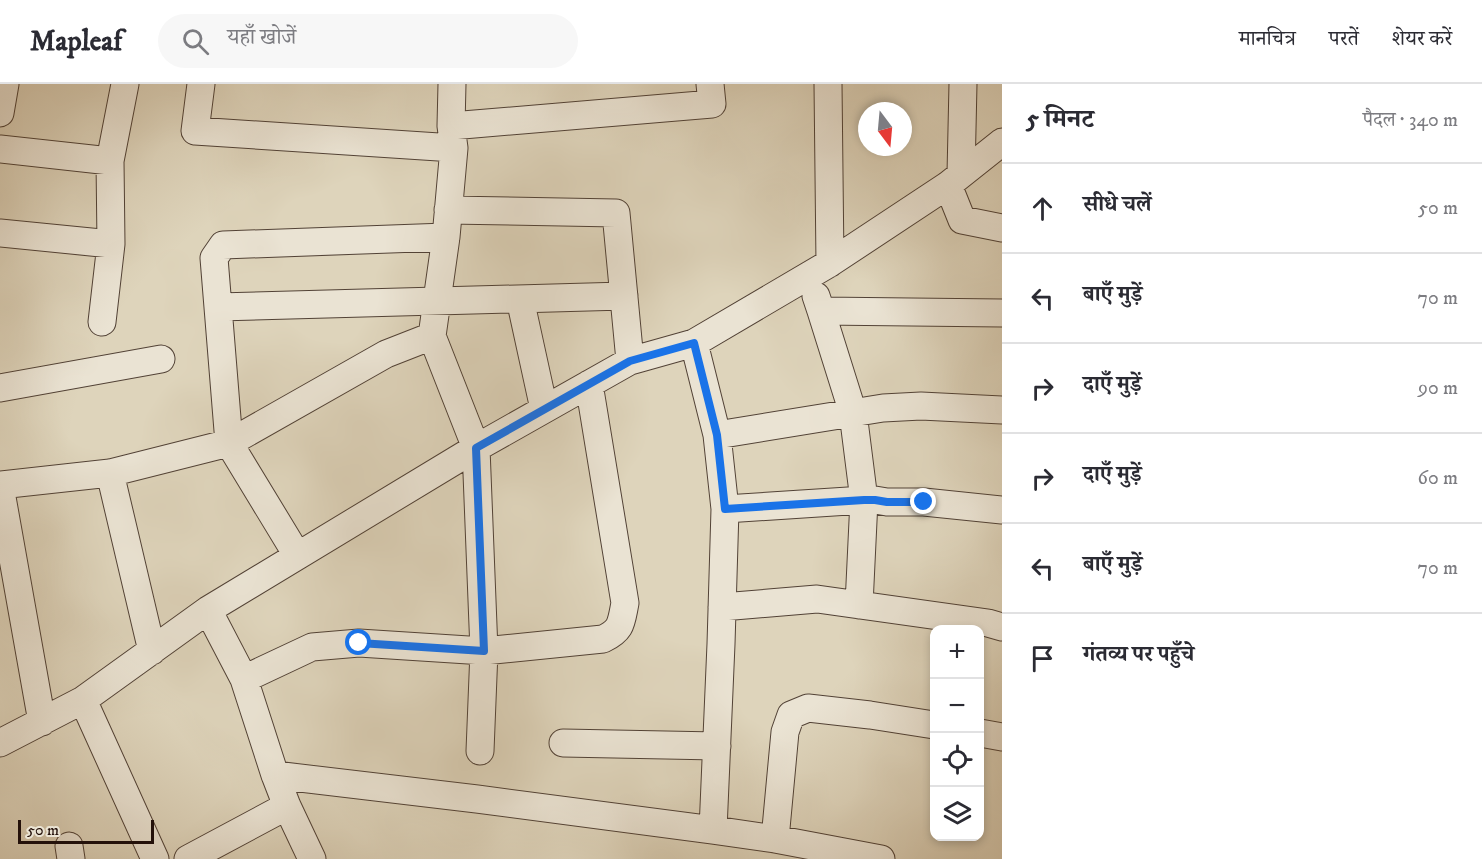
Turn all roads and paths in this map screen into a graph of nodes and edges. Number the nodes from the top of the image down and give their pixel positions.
1 (5, 84) edge
2 (124, 84) edge
3 (201, 84) edge
4 (452, 84) edge
5 (710, 84) edge
6 (828, 84) edge
7 (963, 84) edge
8 (0, 113) edge
9 (452, 137) junction
10 (1002, 142) edge
11 (0, 149) edge
12 (110, 161) junction
13 (954, 179) junction
14 (447, 224) junction
15 (1002, 228) edge
16 (0, 233) edge
17 (111, 244) junction
18 (819, 269) junction
19 (624, 296) junction
20 (520, 298) junction
21 (437, 300) junction
22 (218, 307) junction
23 (821, 311) junction
24 (1002, 313) edge
25 (102, 322) dead end
26 (432, 336) junction
27 (694, 343) junction
28 (162, 359) dead end
29 (630, 361) junction
30 (589, 384) junction
31 (0, 388) edge
32 (544, 408) junction
33 (1002, 410) edge
34 (853, 413) junction
35 (717, 435) junction
36 (229, 443) junction
37 (476, 448) junction
38 (110, 472) junction
39 (0, 485) edge
40 (864, 500) junction
41 (725, 509) junction
42 (1002, 510) edge
43 (297, 555) junction
44 (859, 605) junction
45 (722, 608) junction
46 (208, 610) junction
47 (1002, 627) edge
48 (152, 651) junction
49 (484, 651) junction
50 (244, 679) junction
51 (83, 700) junction
52 (42, 722) junction
53 (930, 724) edge
54 (984, 734) edge
55 (1002, 736) edge
56 (0, 743) edge
57 (563, 743) dead end
58 (717, 746) junction
59 (480, 751) dead end
60 (275, 776) junction
61 (287, 806) junction
62 (713, 830) junction
63 (776, 839) junction
64 (155, 859) edge
65 (188, 859) edge
66 (312, 859) edge
67 (881, 859) edge

1 - 8 street
2 - 12 street
3 - 9 street
4 - 9 street
5 - 9 street
6 - 18 street
7 - 13 street
9 - 14 street
10 - 13 street
11 - 12 street
12 - 17 street
13 - 15 street
13 - 18 street
14 - 19 street
14 - 21 street
14 - 22 street
16 - 17 street
17 - 25 street
18 - 23 street
18 - 27 street
19 - 20 street
19 - 29 street
20 - 21 street
20 - 32 street
21 - 22 street
21 - 26 street
22 - 36 street
23 - 24 street
23 - 34 street
26 - 36 street
26 - 37 street
27 - 29 street
27 - 35 street
28 - 31 street
29 - 30 street
30 - 32 street
30 - 49 street
32 - 37 street
33 - 34 street
34 - 35 street
34 - 40 street
35 - 41 street
36 - 38 street
36 - 43 street
37 - 43 street
37 - 49 street
38 - 39 street
38 - 48 street
39 - 52 street
40 - 41 street
40 - 42 street
40 - 44 street
41 - 45 street
43 - 46 street
44 - 45 street
44 - 47 street
45 - 58 street
46 - 48 street
46 - 50 street
48 - 51 street
49 - 50 street
49 - 59 street
50 - 60 street
51 - 52 street
51 - 64 street
52 - 56 street
53 - 63 street
54 - 55 street
57 - 58 street
58 - 62 street
60 - 61 street
60 - 62 street
61 - 65 street
61 - 66 street
62 - 63 street
63 - 67 street

